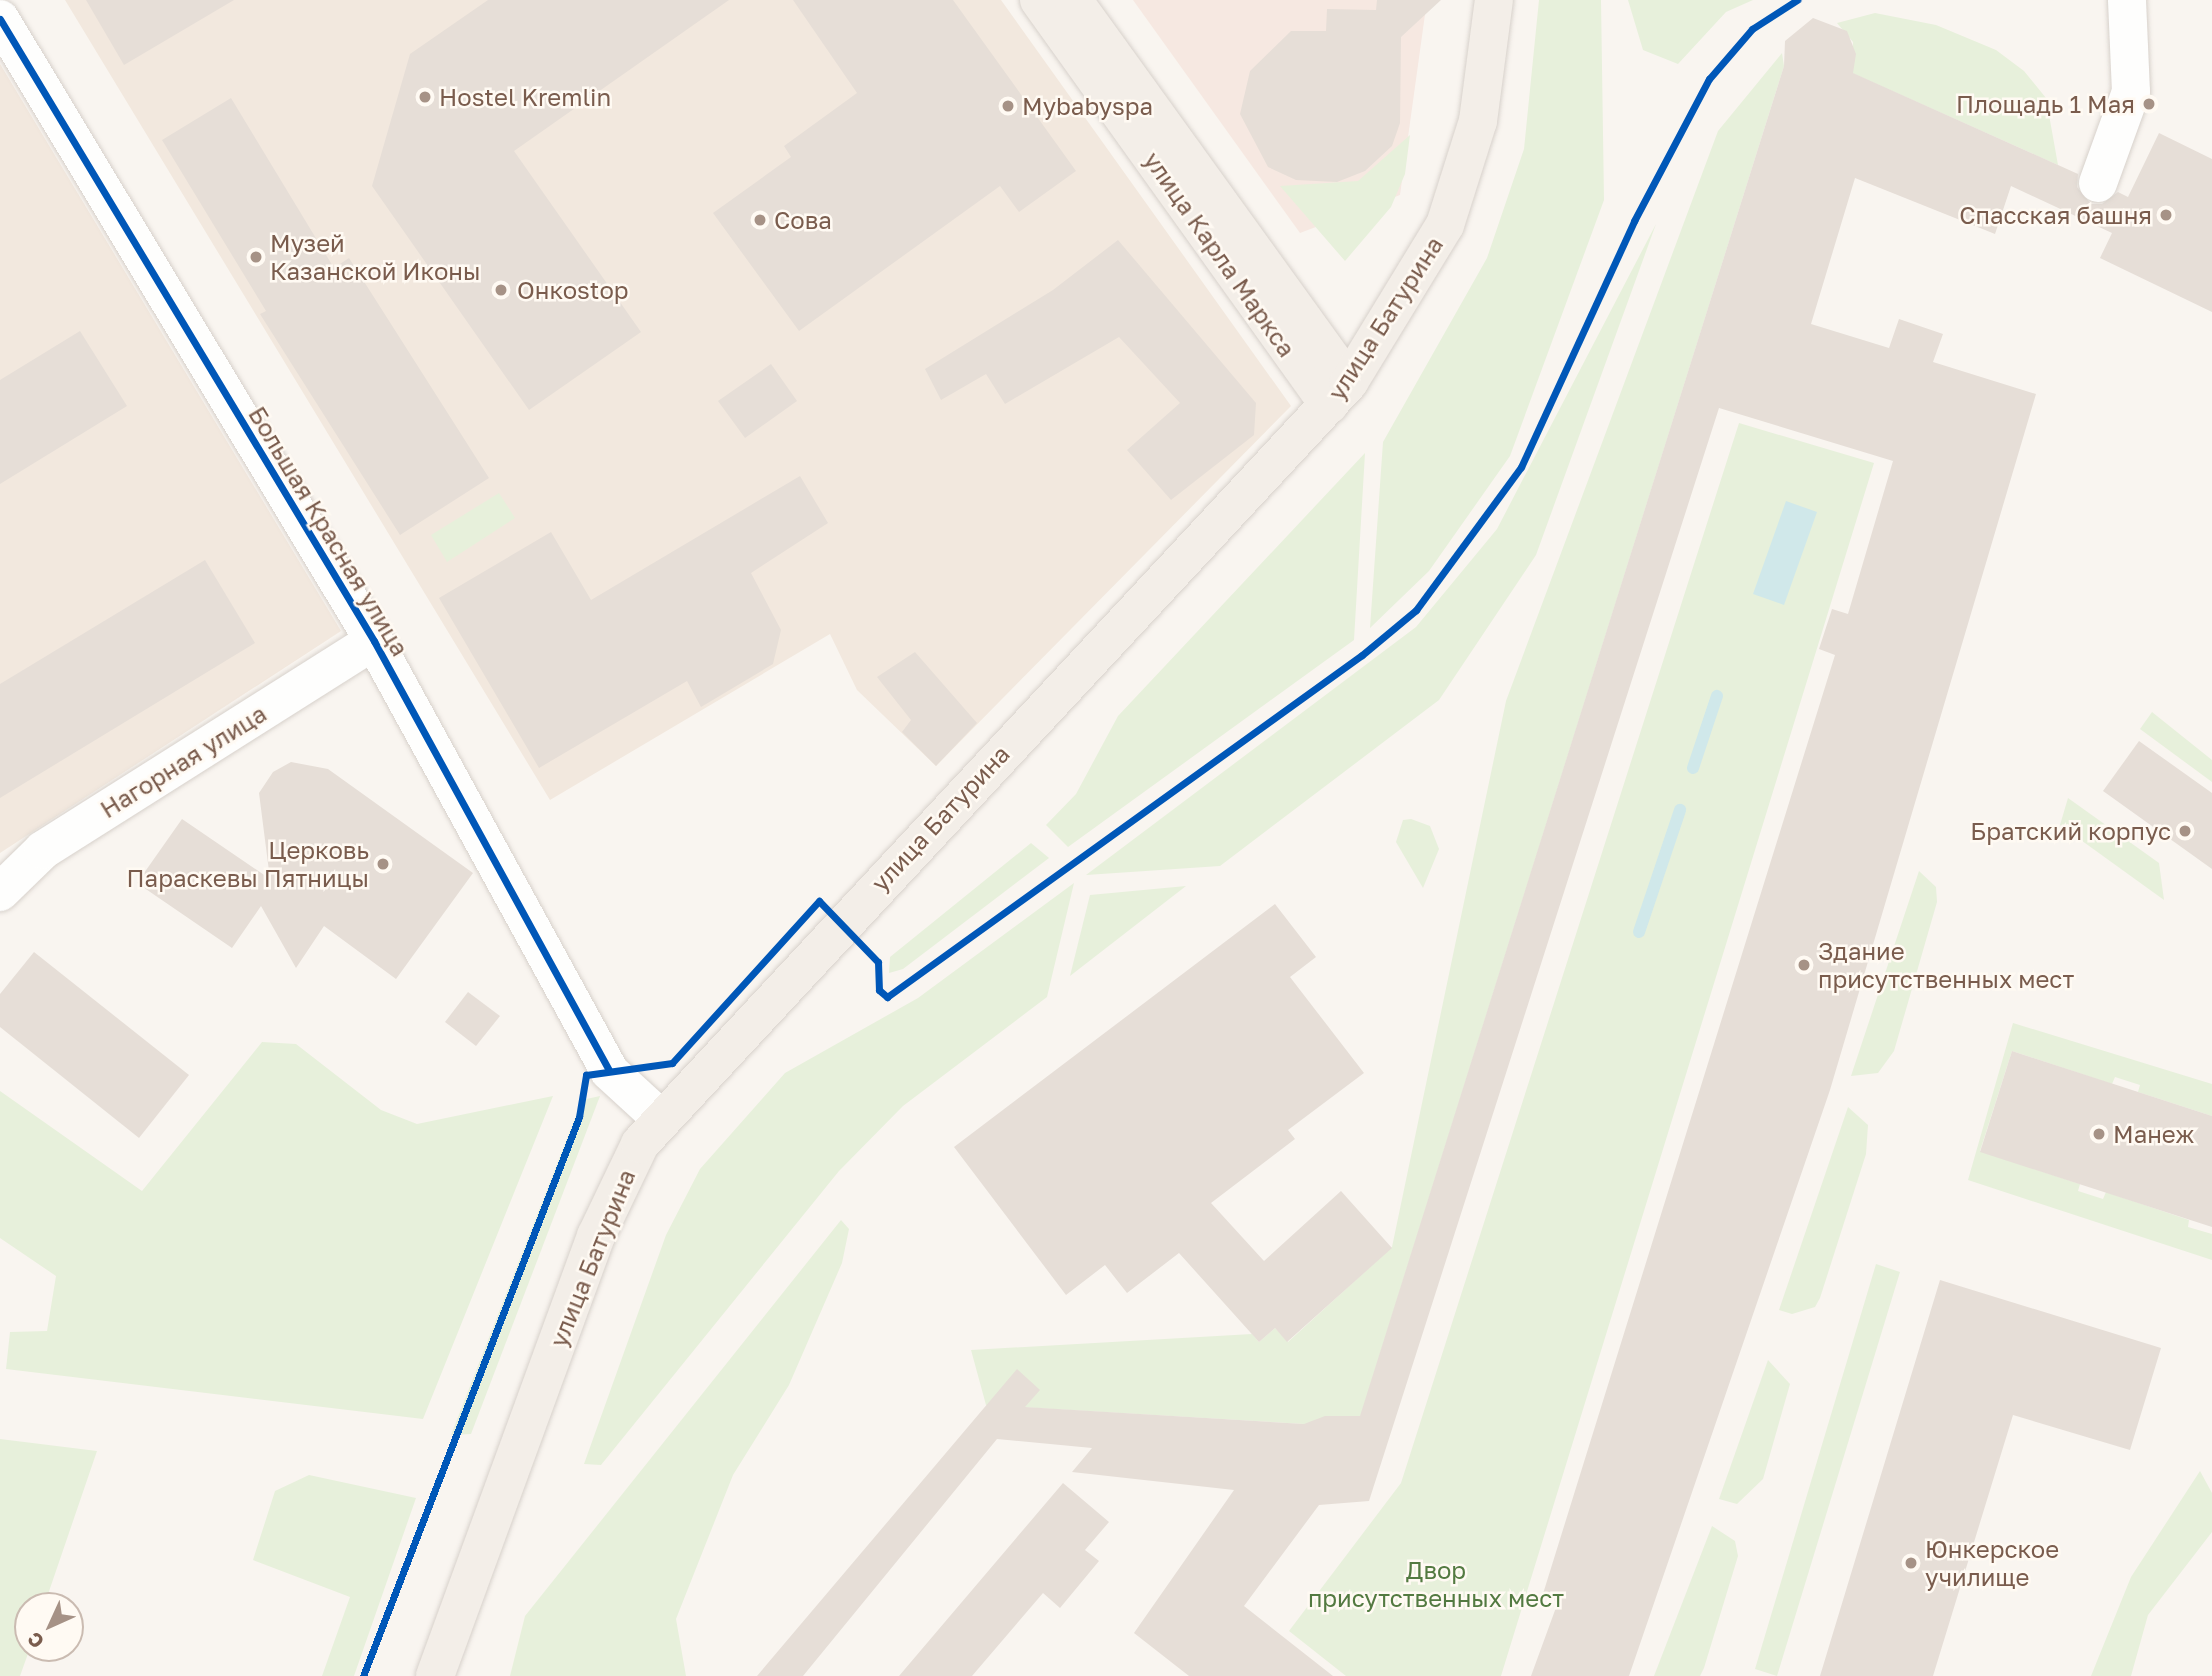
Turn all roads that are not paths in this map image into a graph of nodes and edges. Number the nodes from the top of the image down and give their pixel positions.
1 (1039, 0) edge
2 (1073, 0) edge
3 (1494, 0) edge
4 (2127, 0) edge
5 (0, 19) edge
6 (2098, 183) dead end
7 (1339, 394) junction
8 (374, 641) junction
9 (0, 892) edge
10 (659, 1118) junction
11 (435, 1676) edge

1 - 7 main road, улица Карла Маркса
2 - 7 main road, улица Карла Маркса
3 - 7 main road, улица Батурина
4 - 6 street
5 - 8 street, Большая Красная улица
7 - 10 main road, улица Батурина
8 - 9 street, Нагорная улица
8 - 10 street, Большая Красная улица
10 - 11 main road, улица Батурина

